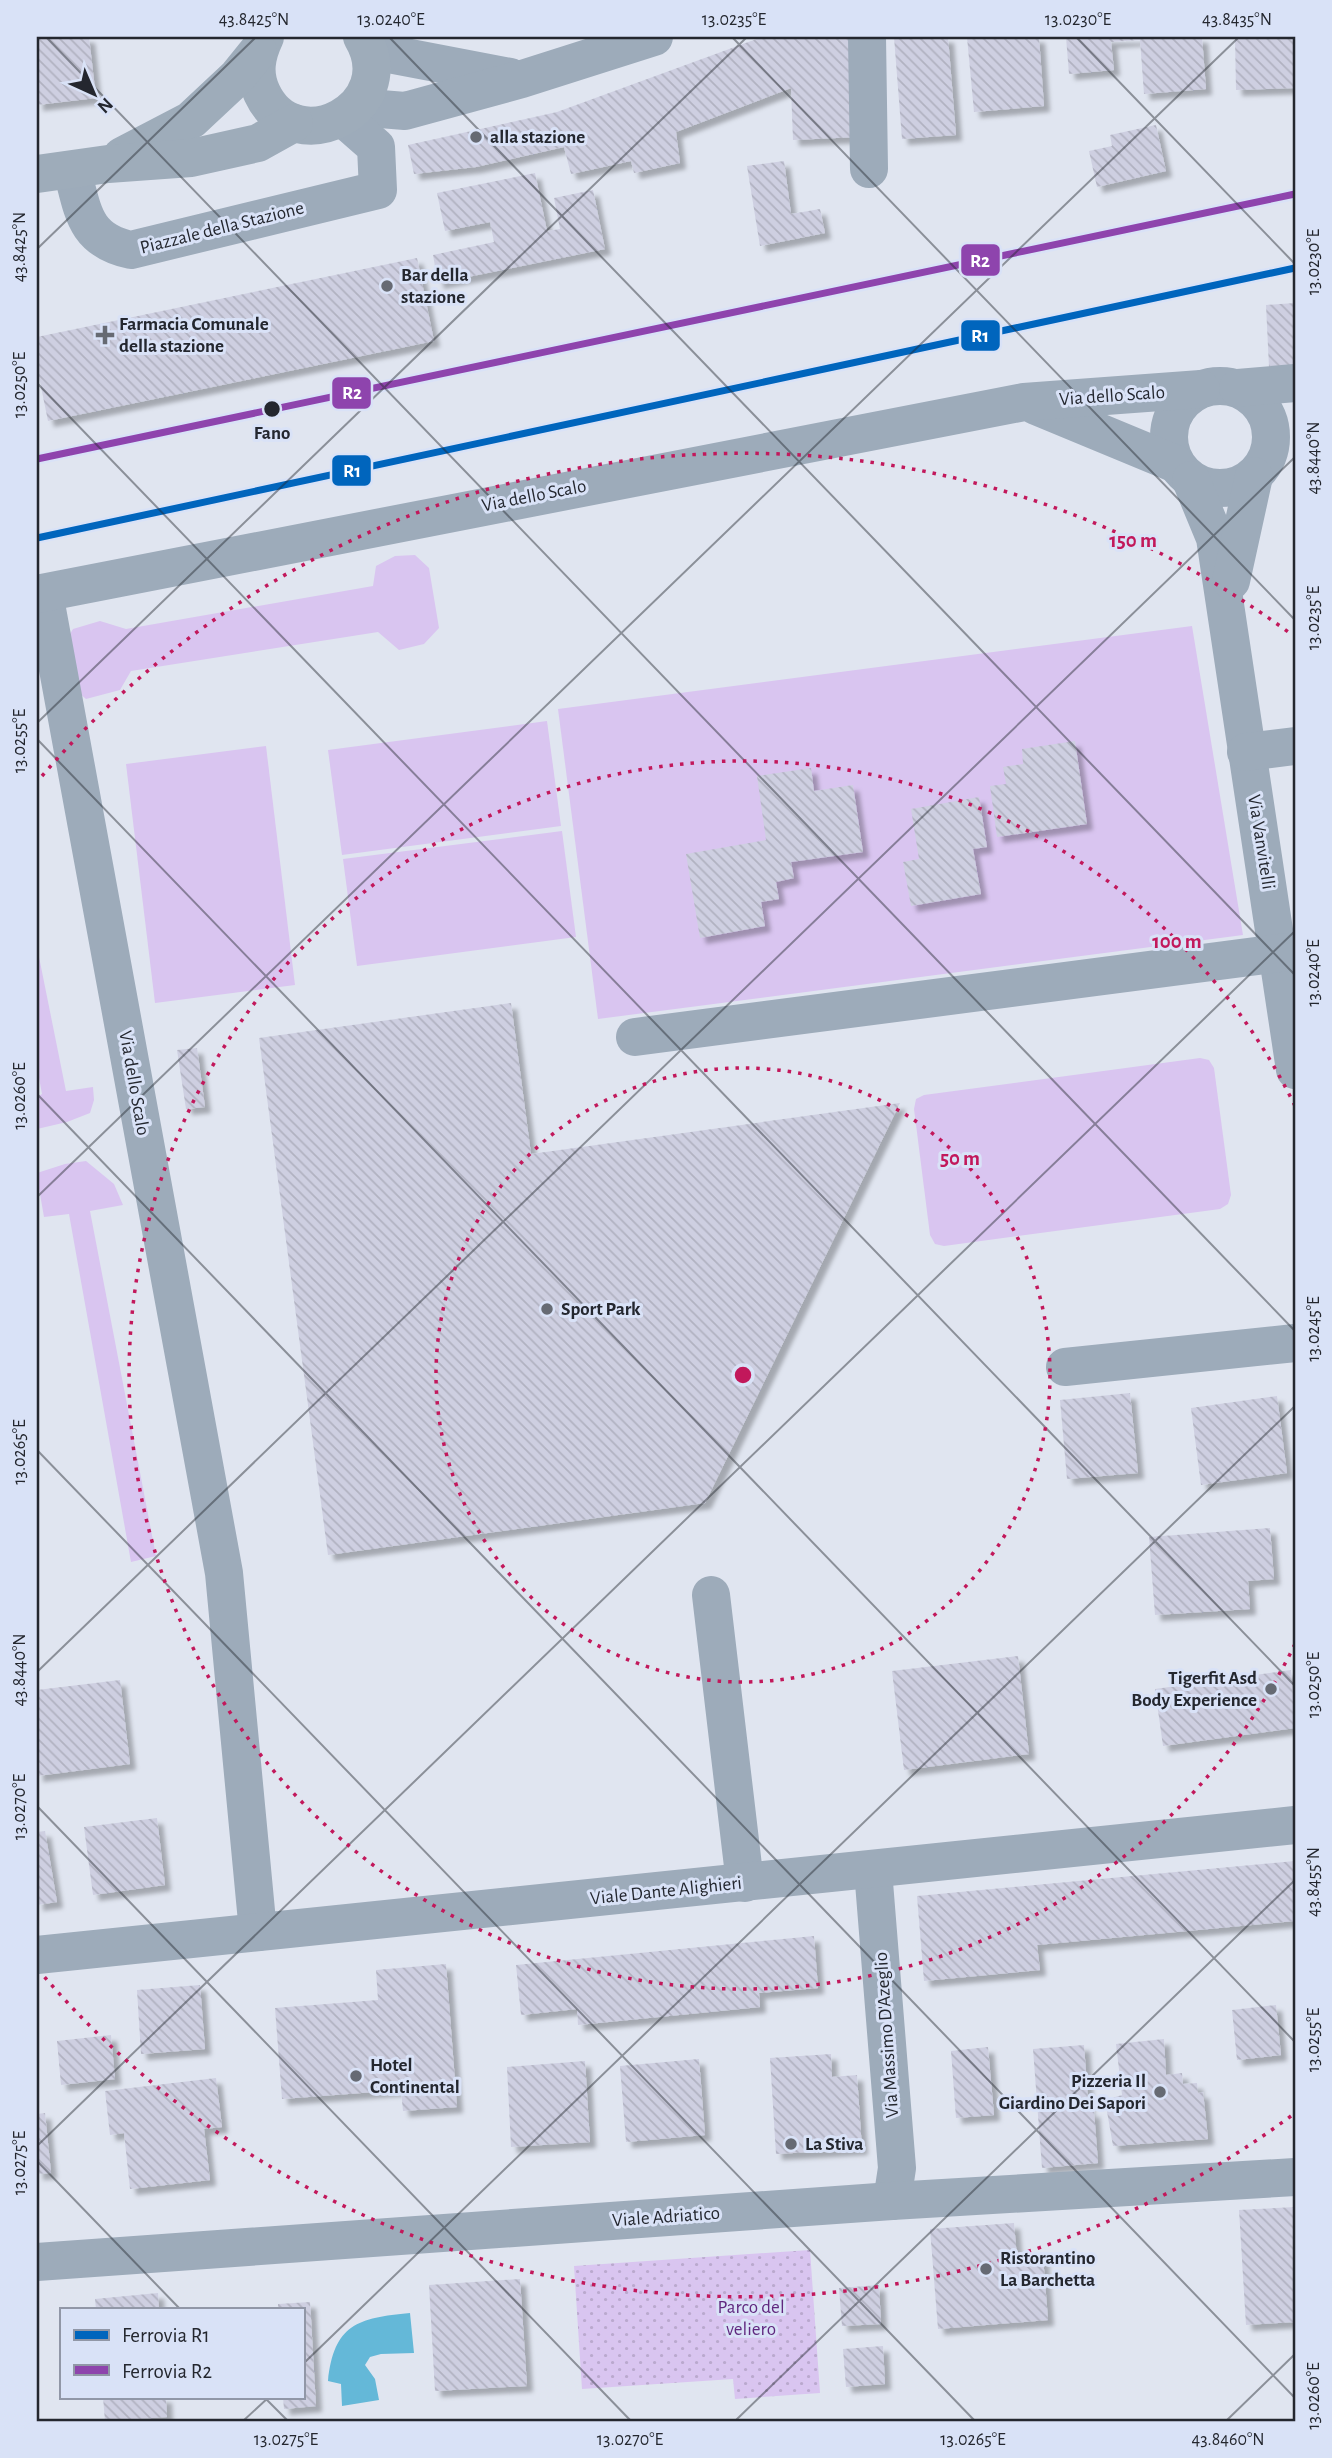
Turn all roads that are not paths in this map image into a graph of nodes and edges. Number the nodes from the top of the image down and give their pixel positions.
1 (654, 37) edge
2 (867, 37) edge
3 (365, 41) edge
4 (262, 44) edge
5 (522, 79) junction
6 (350, 112) junction
7 (294, 123) junction
8 (72, 169) edge
9 (869, 169) dead end
10 (1295, 383) edge
11 (1238, 388) junction
12 (1201, 389) junction
13 (1024, 402) junction
14 (1273, 451) edge
15 (1184, 472) junction
16 (41, 594) edge
17 (1224, 614) junction
18 (44, 651) edge
19 (1295, 746) edge
20 (1246, 752) junction
21 (1280, 854) edge
22 (1287, 952) edge
23 (635, 1037) dead end
24 (1295, 1070) edge
25 (1295, 1343) edge
26 (1065, 1367) dead end
27 (711, 1595) dead end
28 (1295, 1825) edge
29 (873, 1870) junction
30 (745, 1883) junction
31 (258, 1932) junction
32 (37, 1955) edge
33 (1295, 2176) edge
34 (892, 2201) junction
35 (37, 2262) edge

1 - 5 street
2 - 9 street
3 - 5 street
3 - 6 main road
4 - 7 main road
4 - 8 main road
5 - 6 street
6 - 7 main road
6 - 8 street, Piazzale della Stazione
7 - 8 main road
10 - 11 street
11 - 12 street
11 - 14 street
12 - 13 street, Via dello Scalo
12 - 15 street
13 - 15 street, Via dello Scalo
13 - 16 street, Via dello Scalo
14 - 15 street
14 - 17 street, Via Vanvitelli
15 - 17 street, Via Vanvitelli
16 - 18 street, Via dello Scalo
17 - 20 street, Via Vanvitelli
18 - 31 street, Via dello Scalo
19 - 20 street
20 - 21 street, Via Vanvitelli
21 - 22 street, Via Vanvitelli
22 - 23 street
22 - 24 street, Via Vanvitelli
25 - 26 street
27 - 30 street
28 - 29 street, Viale Dante Alighieri
29 - 30 street, Viale Dante Alighieri
29 - 34 street, Via Massimo D'Azeglio
30 - 31 street, Viale Dante Alighieri
31 - 32 street, Viale Dante Alighieri
33 - 34 street, Viale Adriatico
34 - 35 street, Viale Adriatico

